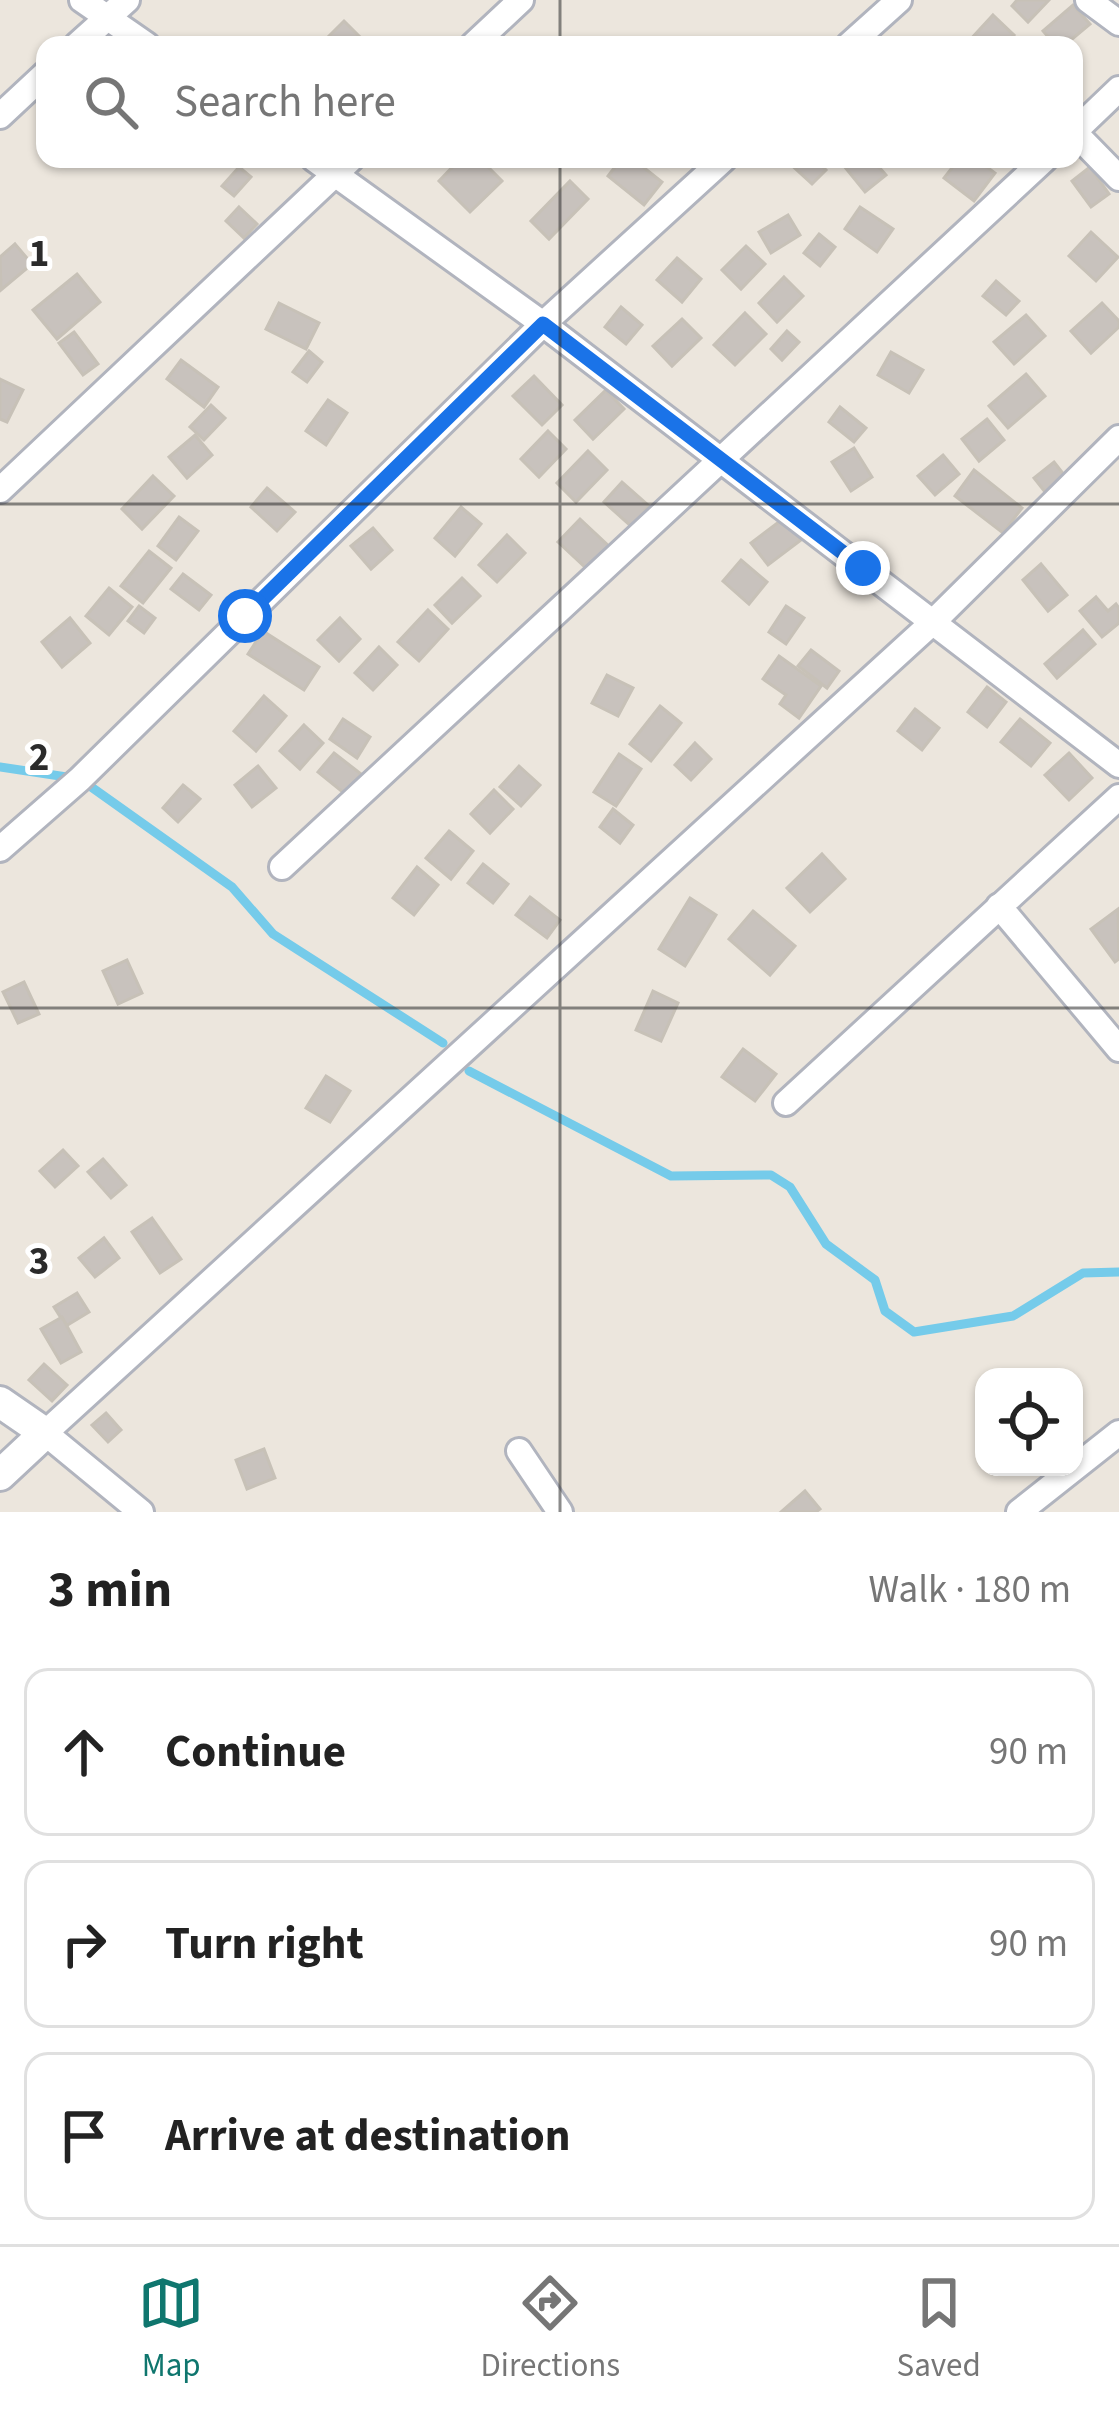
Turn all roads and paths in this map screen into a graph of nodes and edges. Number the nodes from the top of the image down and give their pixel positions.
1 (82, 0) edge
2 (127, 0) edge
3 (520, 0) edge
4 (899, 0) edge
5 (1088, 0) edge
6 (107, 18) junction
7 (1119, 23) edge
8 (87, 36) edge
9 (134, 36) edge
10 (482, 36) edge
11 (859, 36) edge
12 (36, 82) edge
13 (1119, 89) edge
14 (0, 116) edge
15 (1083, 123) edge
16 (1083, 141) edge
17 (342, 168) edge
18 (347, 168) edge
19 (714, 168) edge
20 (1035, 168) edge
21 (1119, 178) edge
22 (543, 324) junction
23 (1119, 438) edge
24 (723, 460) junction
25 (0, 490) edge
26 (933, 622) junction
27 (1119, 766) edge
28 (1119, 797) edge
29 (0, 848) edge
30 (282, 867) dead end
31 (1000, 906) junction
32 (1119, 1049) edge
33 (786, 1103) dead end
34 (0, 1402) edge
35 (1119, 1432) edge
36 (45, 1433) junction
37 (519, 1451) dead end
38 (0, 1474) edge
39 (141, 1512) edge
40 (560, 1512) edge
41 (1019, 1512) edge

1 - 6 street
2 - 6 street
3 - 10 street
4 - 11 street
5 - 7 street
6 - 8 street
6 - 9 street
12 - 14 street
13 - 15 street
16 - 21 street
17 - 25 street
18 - 22 street
19 - 22 street
20 - 24 street
22 - 24 street
22 - 29 street
23 - 26 street
24 - 26 street
24 - 30 street
26 - 27 street
26 - 36 street
28 - 31 street
31 - 32 street
31 - 33 street
34 - 36 street
35 - 41 street
36 - 38 street
36 - 39 street
37 - 40 street

